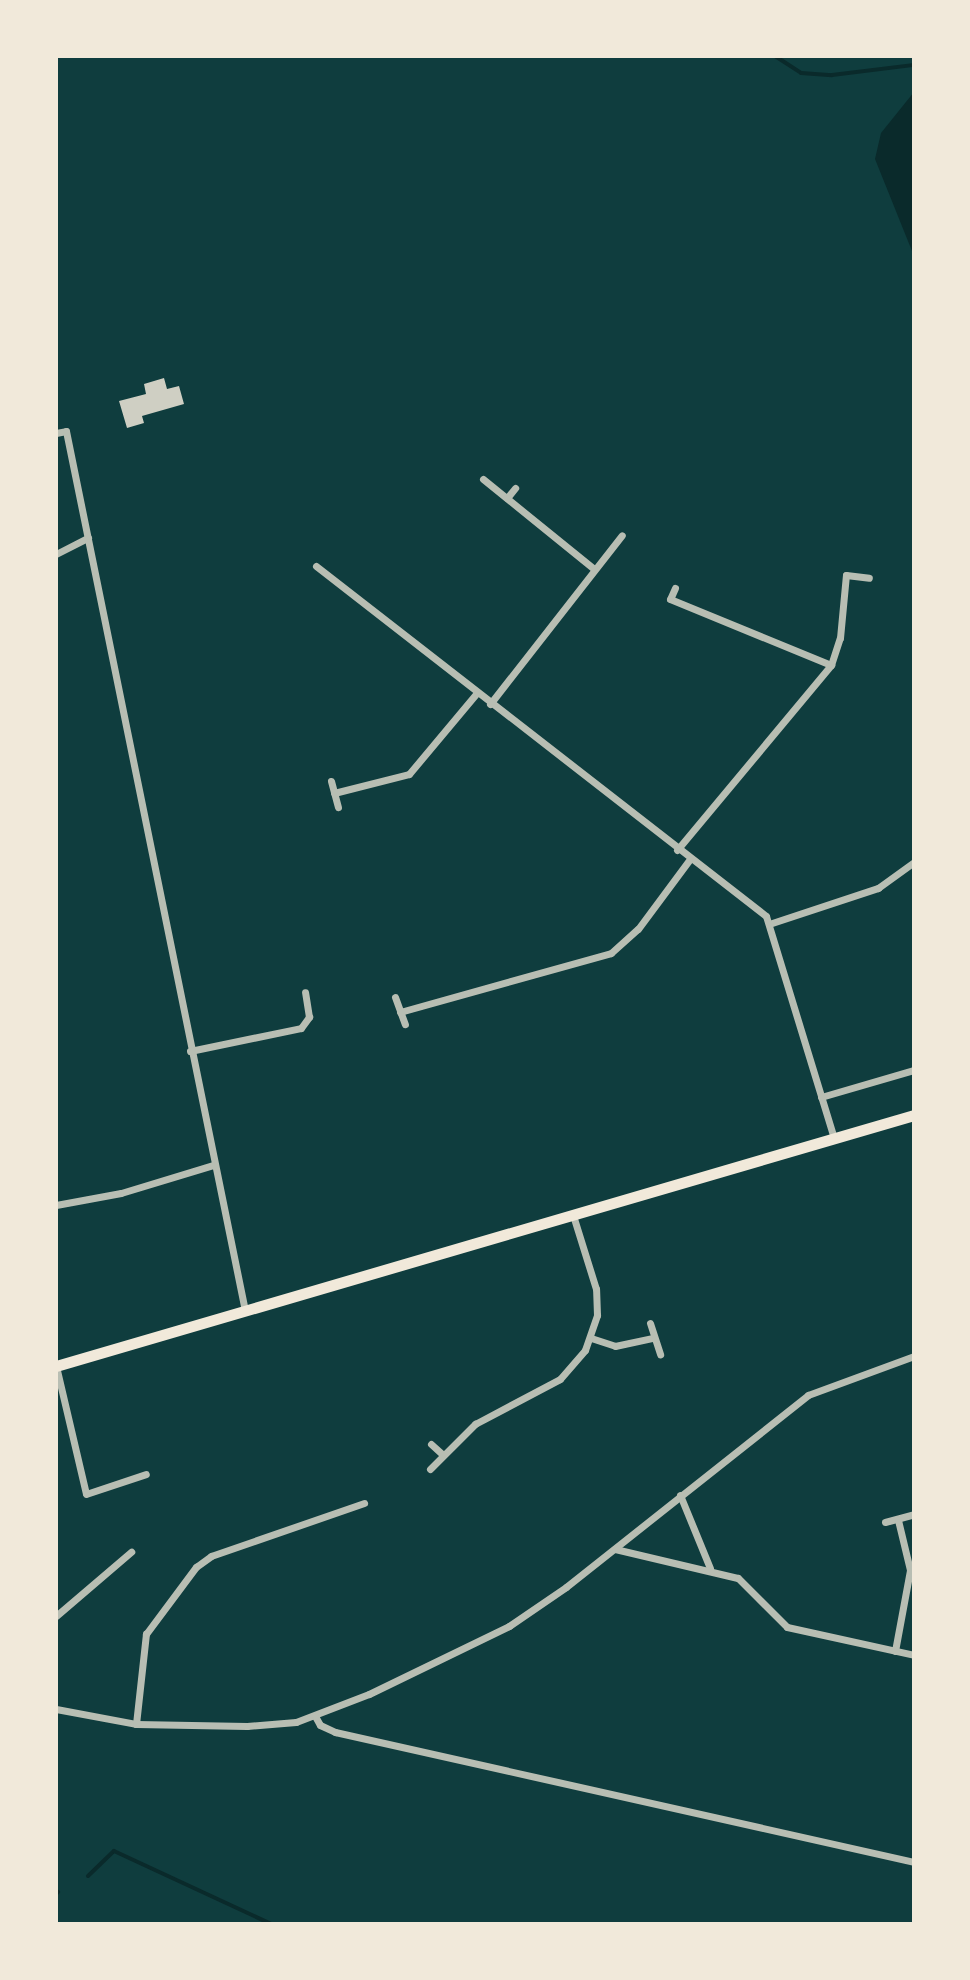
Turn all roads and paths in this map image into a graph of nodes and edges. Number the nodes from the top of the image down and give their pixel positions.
1 (56, 433) edge
2 (483, 479) dead end
3 (515, 488) dead end
4 (507, 498) junction
5 (622, 535) dead end
6 (88, 538) junction
7 (56, 554) edge
8 (316, 566) dead end
9 (593, 568) junction
10 (869, 578) dead end
11 (675, 588) dead end
12 (831, 665) junction
13 (476, 694) junction
14 (490, 704) junction
15 (331, 781) dead end
16 (334, 793) junction
17 (338, 807) dead end
18 (677, 850) junction
19 (690, 859) junction
20 (914, 862) edge
21 (772, 923) junction
22 (303, 995) dead end
23 (395, 997) dead end
24 (400, 1012) junction
25 (405, 1024) dead end
26 (190, 1051) junction
27 (914, 1070) edge
28 (821, 1097) junction
29 (914, 1115) edge
30 (834, 1139) junction
31 (213, 1165) junction
32 (56, 1205) edge
33 (573, 1215) junction
34 (245, 1311) junction
35 (650, 1323) dead end
36 (591, 1338) junction
37 (654, 1338) junction
38 (660, 1354) dead end
39 (914, 1356) edge
40 (56, 1366) edge
41 (431, 1444) dead end
42 (442, 1454) junction
43 (430, 1469) dead end
44 (146, 1474) dead end
45 (351, 1494) dead end
46 (680, 1495) junction
47 (364, 1503) dead end
48 (354, 1506) junction
49 (912, 1515) dead end
50 (898, 1520) junction
51 (885, 1522) dead end
52 (615, 1549) junction
53 (131, 1552) dead end
54 (710, 1568) junction
55 (56, 1616) edge
56 (895, 1651) junction
57 (914, 1655) edge
58 (56, 1709) edge
59 (315, 1716) junction
60 (136, 1724) junction
61 (914, 1862) edge

1 - 6 street
2 - 4 street
3 - 4 street
4 - 9 street
5 - 9 street
6 - 7 street
6 - 26 street
8 - 13 street
9 - 14 street
10 - 12 street
11 - 12 street
12 - 18 street
13 - 14 street
13 - 16 street
14 - 18 street
15 - 16 street
16 - 17 street
18 - 19 street
19 - 21 street
19 - 24 street
20 - 21 street
21 - 28 street
22 - 26 street
23 - 24 street
24 - 25 street
26 - 31 street
27 - 28 street
28 - 30 street
29 - 30 main road
30 - 33 main road
31 - 32 street
31 - 34 street
33 - 34 main road
33 - 36 street
34 - 40 main road
35 - 37 street
36 - 37 street
36 - 42 street
37 - 38 street
39 - 46 street
40 - 44 street
41 - 42 street
42 - 43 street
45 - 48 street
46 - 52 street
46 - 54 street
47 - 48 street
48 - 60 street
49 - 50 street
50 - 51 street
50 - 56 street
52 - 54 street
52 - 59 street
53 - 55 street
54 - 56 street
56 - 57 street
58 - 60 street
59 - 60 street
59 - 61 street

